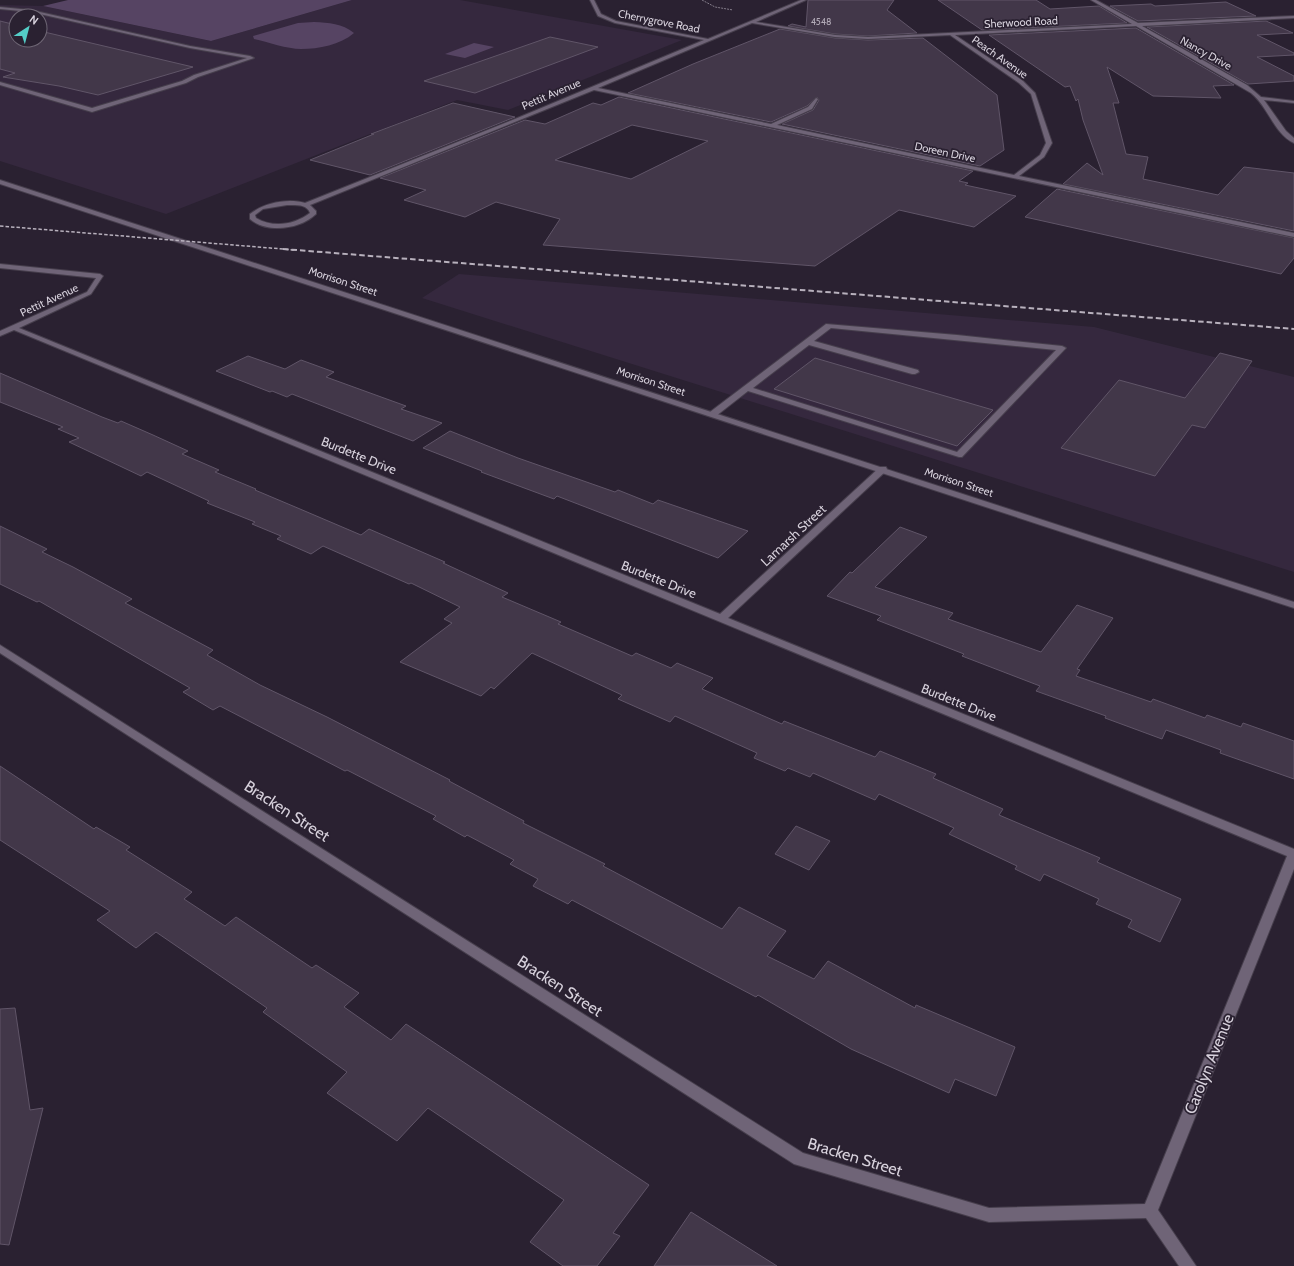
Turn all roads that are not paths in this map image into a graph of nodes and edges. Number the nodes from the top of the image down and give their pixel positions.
1 (592, 0) edge
2 (804, 0) edge
3 (1092, 0) edge
4 (0, 8) edge
5 (1294, 17) edge
6 (750, 22) junction
7 (1136, 25) junction
8 (951, 34) junction
9 (709, 40) junction
10 (0, 83) edge
11 (593, 88) junction
12 (1261, 98) junction
13 (816, 99) dead end
14 (1294, 102) edge
15 (773, 125) junction
16 (1294, 141) edge
17 (1014, 177) junction
18 (0, 182) edge
19 (304, 205) junction
20 (1294, 235) edge
21 (0, 266) edge
22 (14, 328) junction
23 (0, 334) edge
24 (808, 342) junction
25 (915, 372) dead end
26 (746, 388) junction
27 (713, 414) junction
28 (883, 469) junction
29 (1294, 605) edge
30 (721, 619) junction
31 (0, 648) edge
32 (1294, 854) edge
33 (1150, 1212) junction
34 (1188, 1266) edge

1 - 9 street, Cherrygrove Road
2 - 6 street, Pettit Avenue
3 - 7 street, Nancy Drive
4 - 10 street
5 - 7 street, Sherwood Road
6 - 8 street, Sherwood Road
6 - 9 street, Pettit Avenue
7 - 8 street, Sherwood Road
7 - 12 street, Nancy Drive
8 - 17 street, Peach Avenue
9 - 11 street, Pettit Avenue
11 - 15 street, Doreen Drive
11 - 19 street, Pettit Avenue
12 - 14 street
12 - 16 street, Nancy Drive
13 - 15 street
15 - 17 street, Doreen Drive
17 - 20 street, Doreen Drive
18 - 27 street, Morrison Street
19 - 19 street, Pettit Avenue
21 - 22 street, Pettit Avenue
22 - 23 street, Pettit Avenue
22 - 30 street, Burdette Drive
24 - 25 street
24 - 26 street
24 - 26 street
26 - 27 street
27 - 28 street, Morrison Street
28 - 29 street, Morrison Street
28 - 30 street, Lamarsh Street
30 - 32 street, Burdette Drive
31 - 33 street, Bracken Street
32 - 33 street, Carolyn Avenue
33 - 34 street

